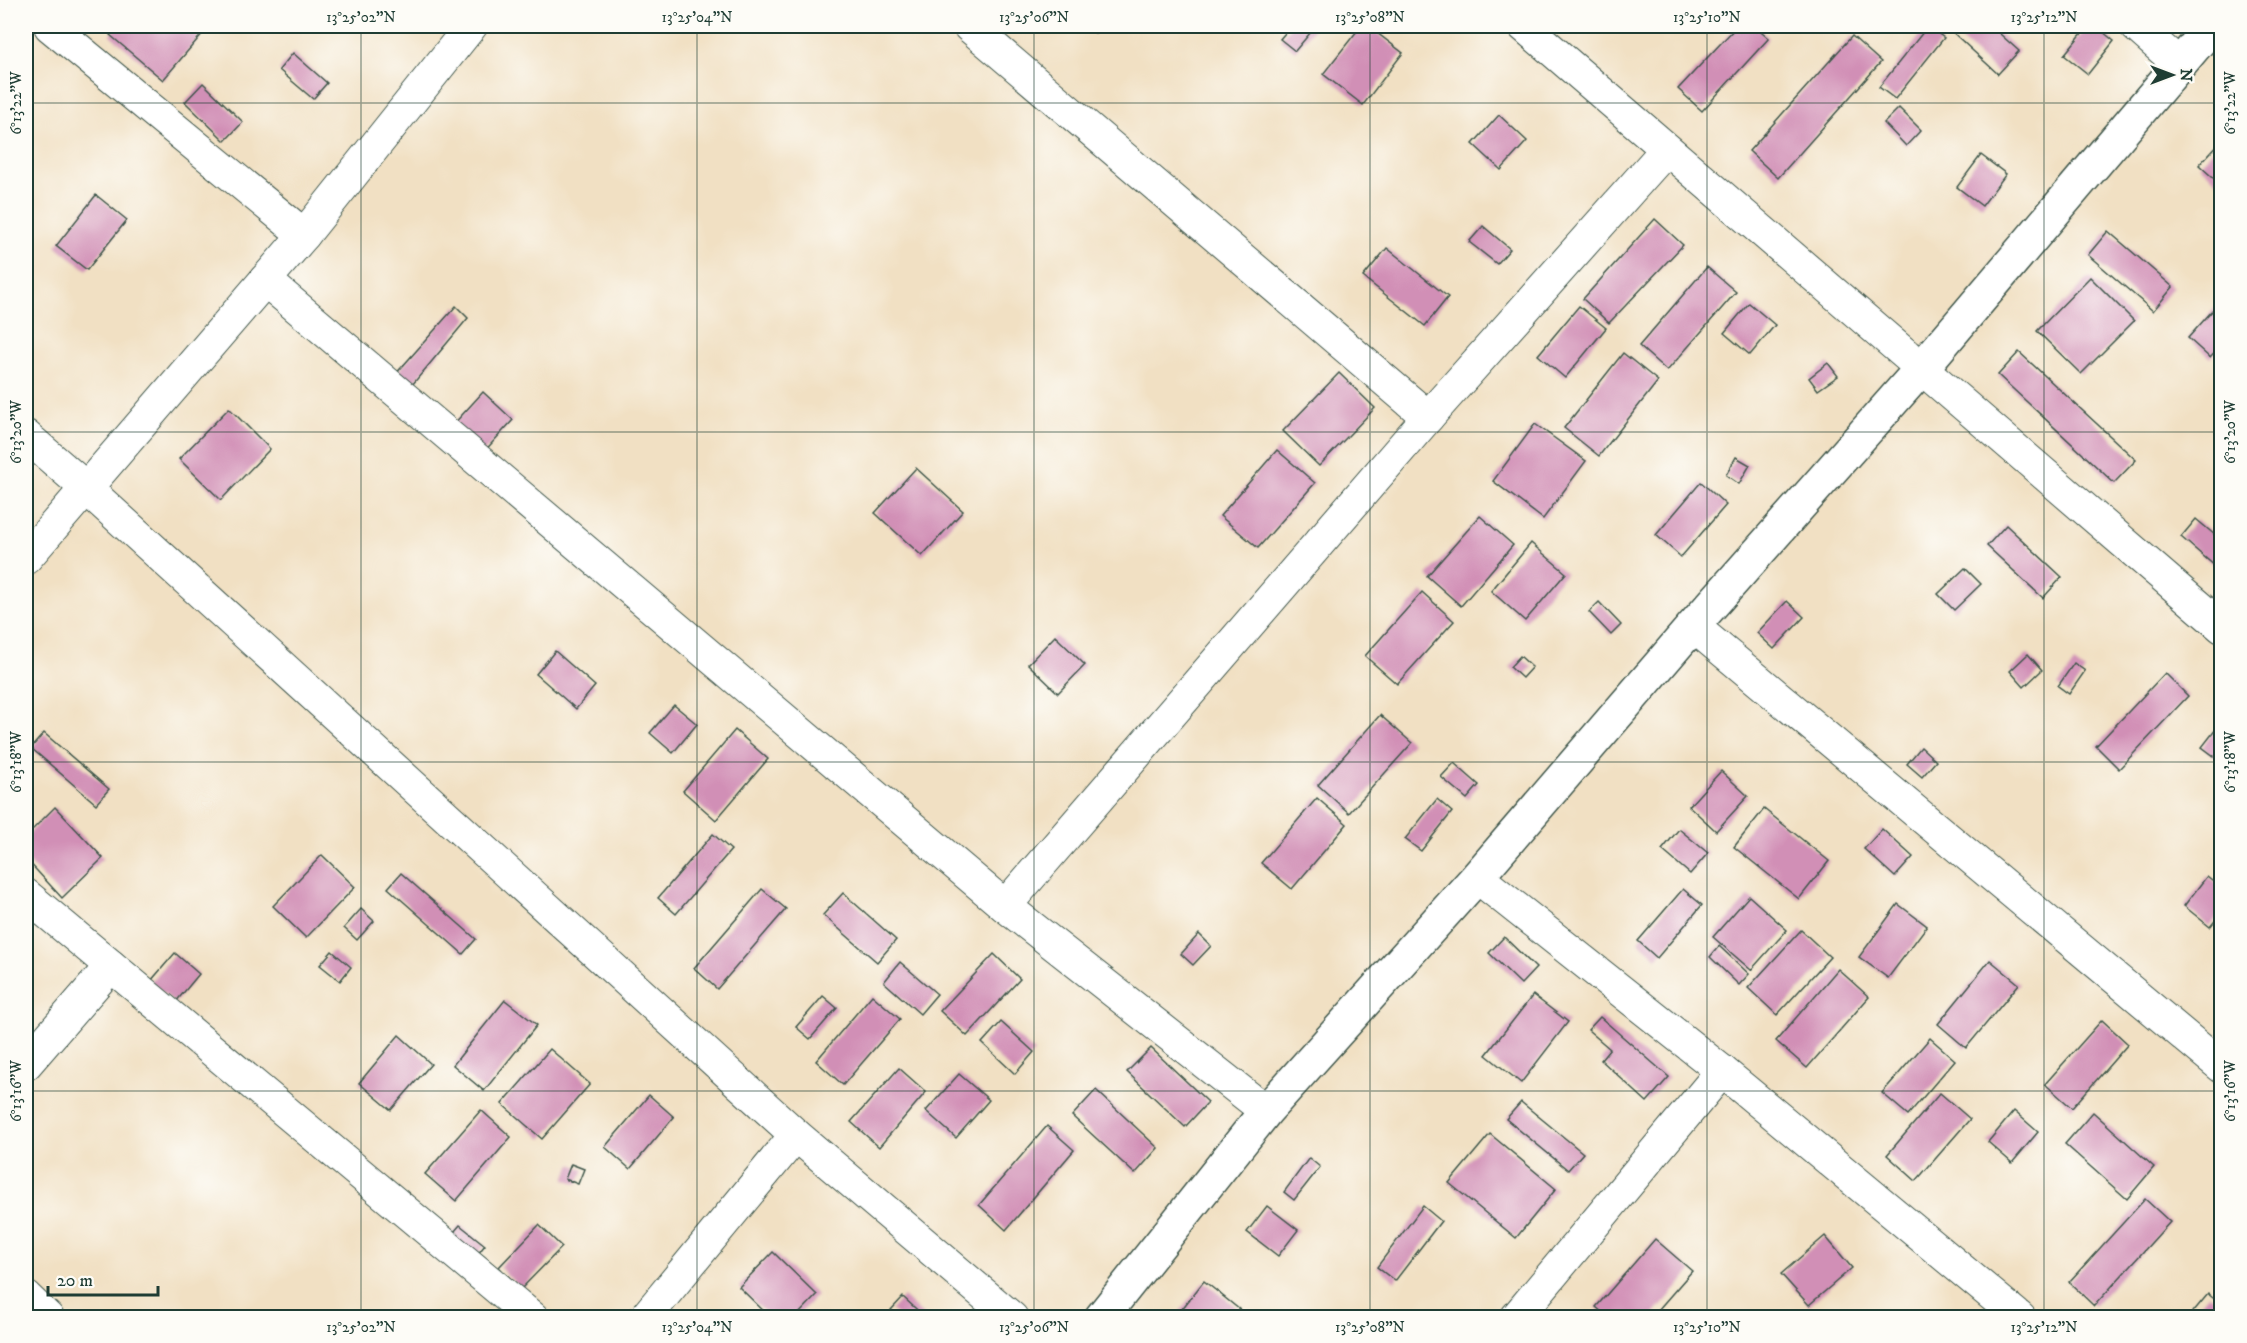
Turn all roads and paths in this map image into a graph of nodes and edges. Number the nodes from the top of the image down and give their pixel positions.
1 (52, 26) edge
2 (471, 26) edge
3 (969, 26) edge
4 (1524, 26) edge
5 (2136, 26) edge
6 (2212, 26) edge
7 (2179, 64) junction
8 (1666, 150) junction
9 (304, 235) junction
10 (265, 280) junction
11 (1921, 369) junction
12 (1428, 417) junction
13 (26, 436) edge
14 (86, 488) junction
15 (26, 558) edge
16 (1693, 627) junction
17 (2222, 627) edge
18 (1477, 877) junction
19 (26, 895) edge
20 (1005, 906) junction
21 (111, 966) junction
22 (26, 1064) edge
23 (2222, 1067) edge
24 (1722, 1071) junction
25 (1266, 1111) junction
26 (796, 1135) junction
27 (26, 1297) edge
28 (48, 1317) edge
29 (532, 1317) edge
30 (645, 1317) edge
31 (1012, 1317) edge
32 (1101, 1317) edge
33 (1516, 1317) edge
34 (2020, 1317) edge

1 - 9 street
2 - 9 street
3 - 12 street
4 - 8 street
5 - 7 street
6 - 7 street
7 - 11 street
8 - 11 street
8 - 12 street
9 - 10 street
10 - 14 street
10 - 20 street
11 - 16 street
11 - 17 street
12 - 20 street
13 - 14 street
14 - 15 street
14 - 26 street
16 - 18 street
16 - 23 street
18 - 24 street
18 - 25 street
19 - 21 street
20 - 25 street
21 - 22 street
21 - 29 street
24 - 33 street
24 - 34 street
25 - 32 street
26 - 30 street
26 - 31 street
27 - 28 street

